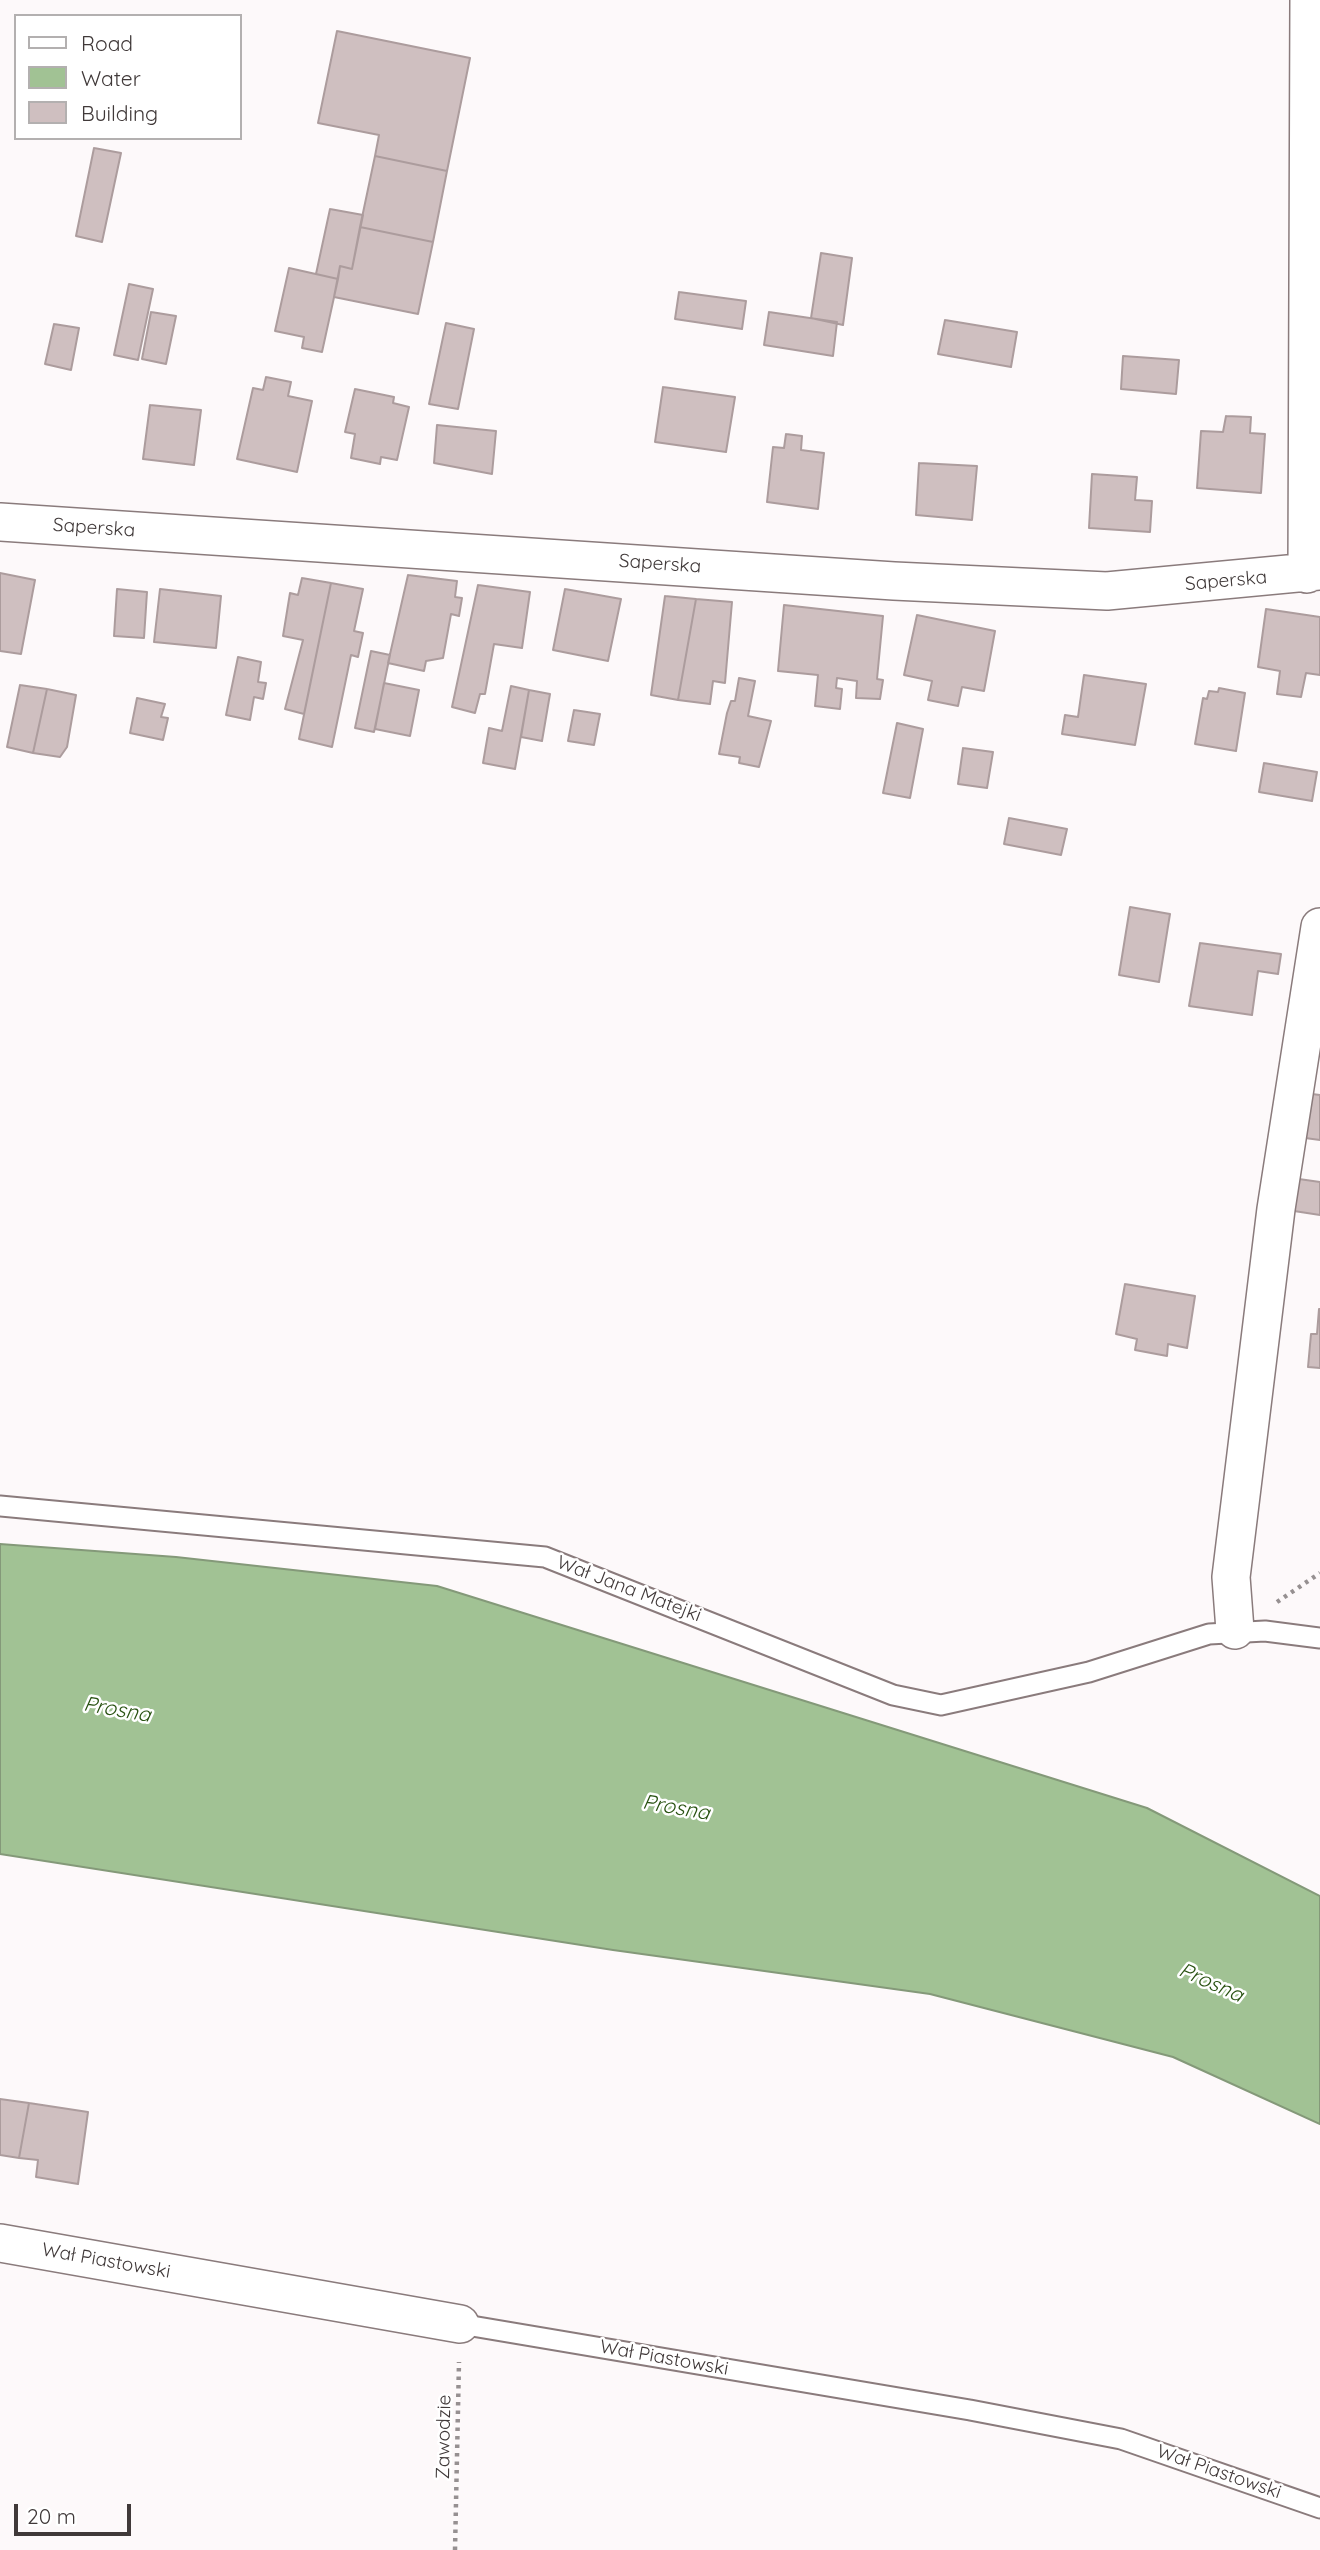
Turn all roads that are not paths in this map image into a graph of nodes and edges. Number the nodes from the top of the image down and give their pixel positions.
1 (1309, 0) edge
2 (0, 522) edge
3 (1313, 572) edge
4 (1320, 927) edge
5 (0, 1506) edge
6 (1235, 1630) junction
7 (1320, 1638) edge
8 (0, 2243) edge
9 (460, 2324) joint
10 (1320, 2508) edge

1 - 3 street
2 - 3 street, Saperska
4 - 6 street
5 - 6 lane, Wał Jana Matejki
6 - 7 lane, Wał Jana Matejki
8 - 9 street, Wał Piastowski
9 - 10 lane, Wał Piastowski

